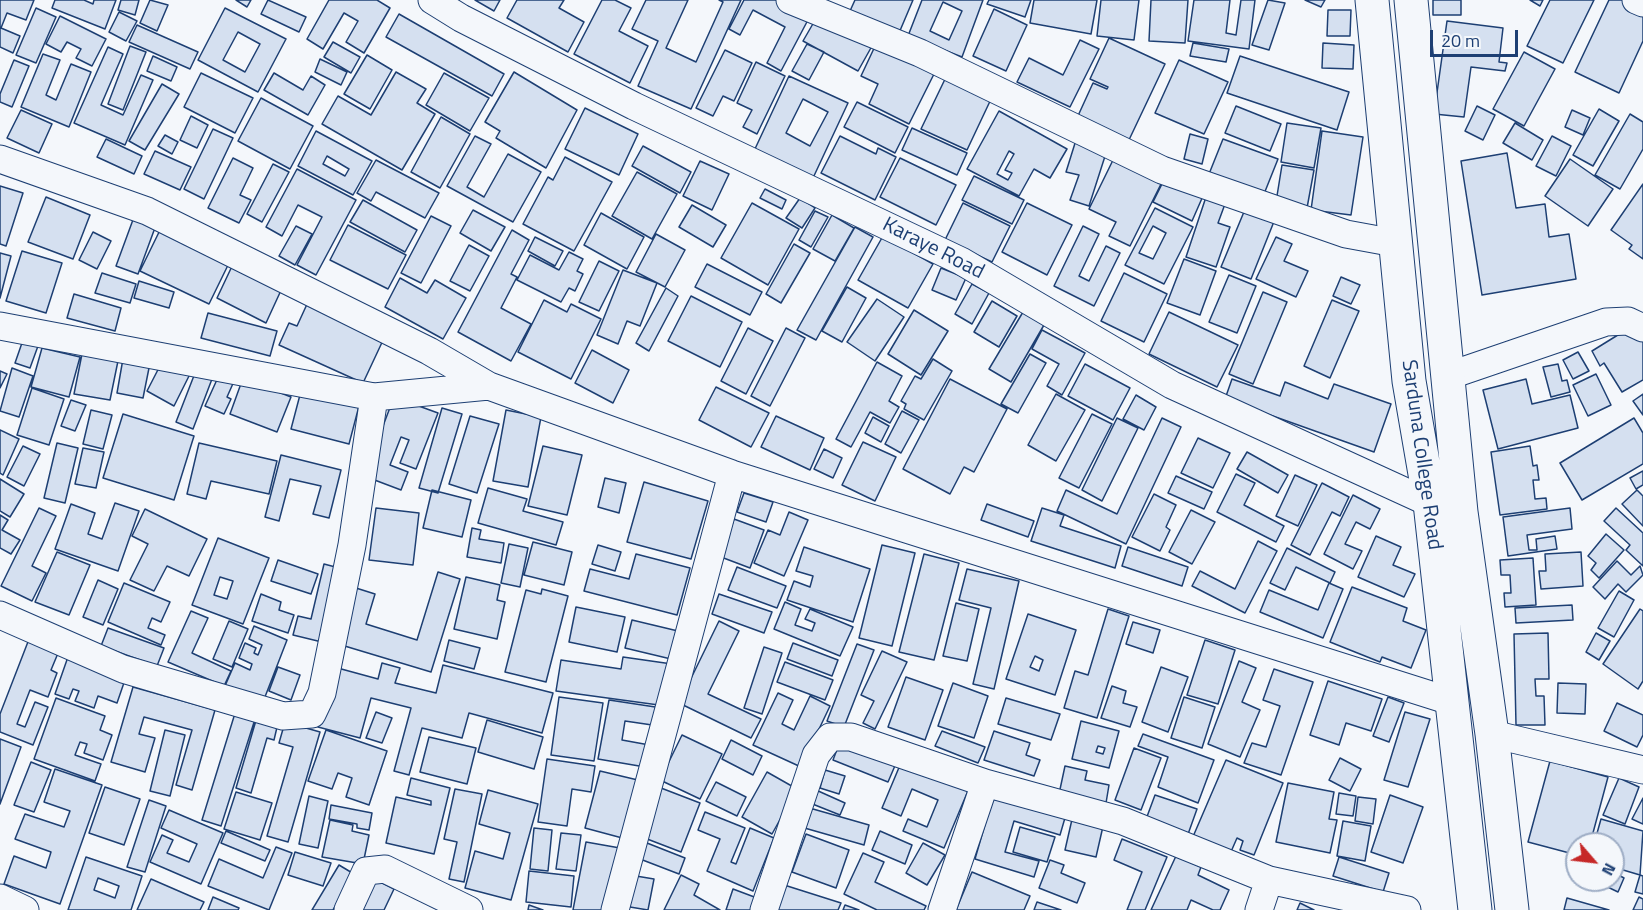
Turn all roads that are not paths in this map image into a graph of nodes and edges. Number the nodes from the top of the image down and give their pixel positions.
1 (432, 0) edge
2 (790, 0) edge
3 (1372, 0) edge
4 (1412, 0) edge
5 (1636, 0) edge
6 (1643, 3) edge
7 (1384, 124) junction
8 (1423, 125) junction
9 (0, 159) edge
10 (1395, 243) junction
11 (0, 326) edge
12 (1643, 328) edge
13 (1448, 376) junction
14 (489, 386) junction
15 (374, 397) junction
16 (732, 474) junction
17 (1430, 503) junction
18 (1461, 512) junction
19 (0, 615) edge
20 (1450, 701) junction
21 (1492, 734) junction
22 (1643, 770) edge
23 (985, 783) junction
24 (1269, 880) junction
25 (0, 898) edge
26 (25, 910) edge
27 (348, 910) edge
28 (469, 910) edge
29 (615, 910) edge
30 (764, 910) edge
31 (942, 910) edge
32 (1259, 910) edge
33 (1407, 910) edge
34 (1475, 910) edge
35 (1512, 910) edge

1 - 17 street, Karaye Road
2 - 10 street
3 - 7 street, Sarduna College Road
4 - 8 street, Sarduna College Road
5 - 6 street
7 - 8 street
7 - 10 street, Sarduna College Road
8 - 13 street, Sarduna College Road
9 - 14 street
10 - 17 street, Sarduna College Road
11 - 15 street
12 - 13 street
13 - 18 street, Sarduna College Road
14 - 15 street
14 - 16 street
15 - 19 street
16 - 20 street
16 - 29 street
17 - 18 street, Karaye Road
17 - 20 street, Sarduna College Road
18 - 21 street, Sarduna College Road
20 - 34 street, Sarduna College Road
21 - 22 street
21 - 35 street, Sarduna College Road
23 - 24 street
23 - 30 street
23 - 31 street
24 - 32 street
24 - 33 street
25 - 26 street
27 - 28 street

